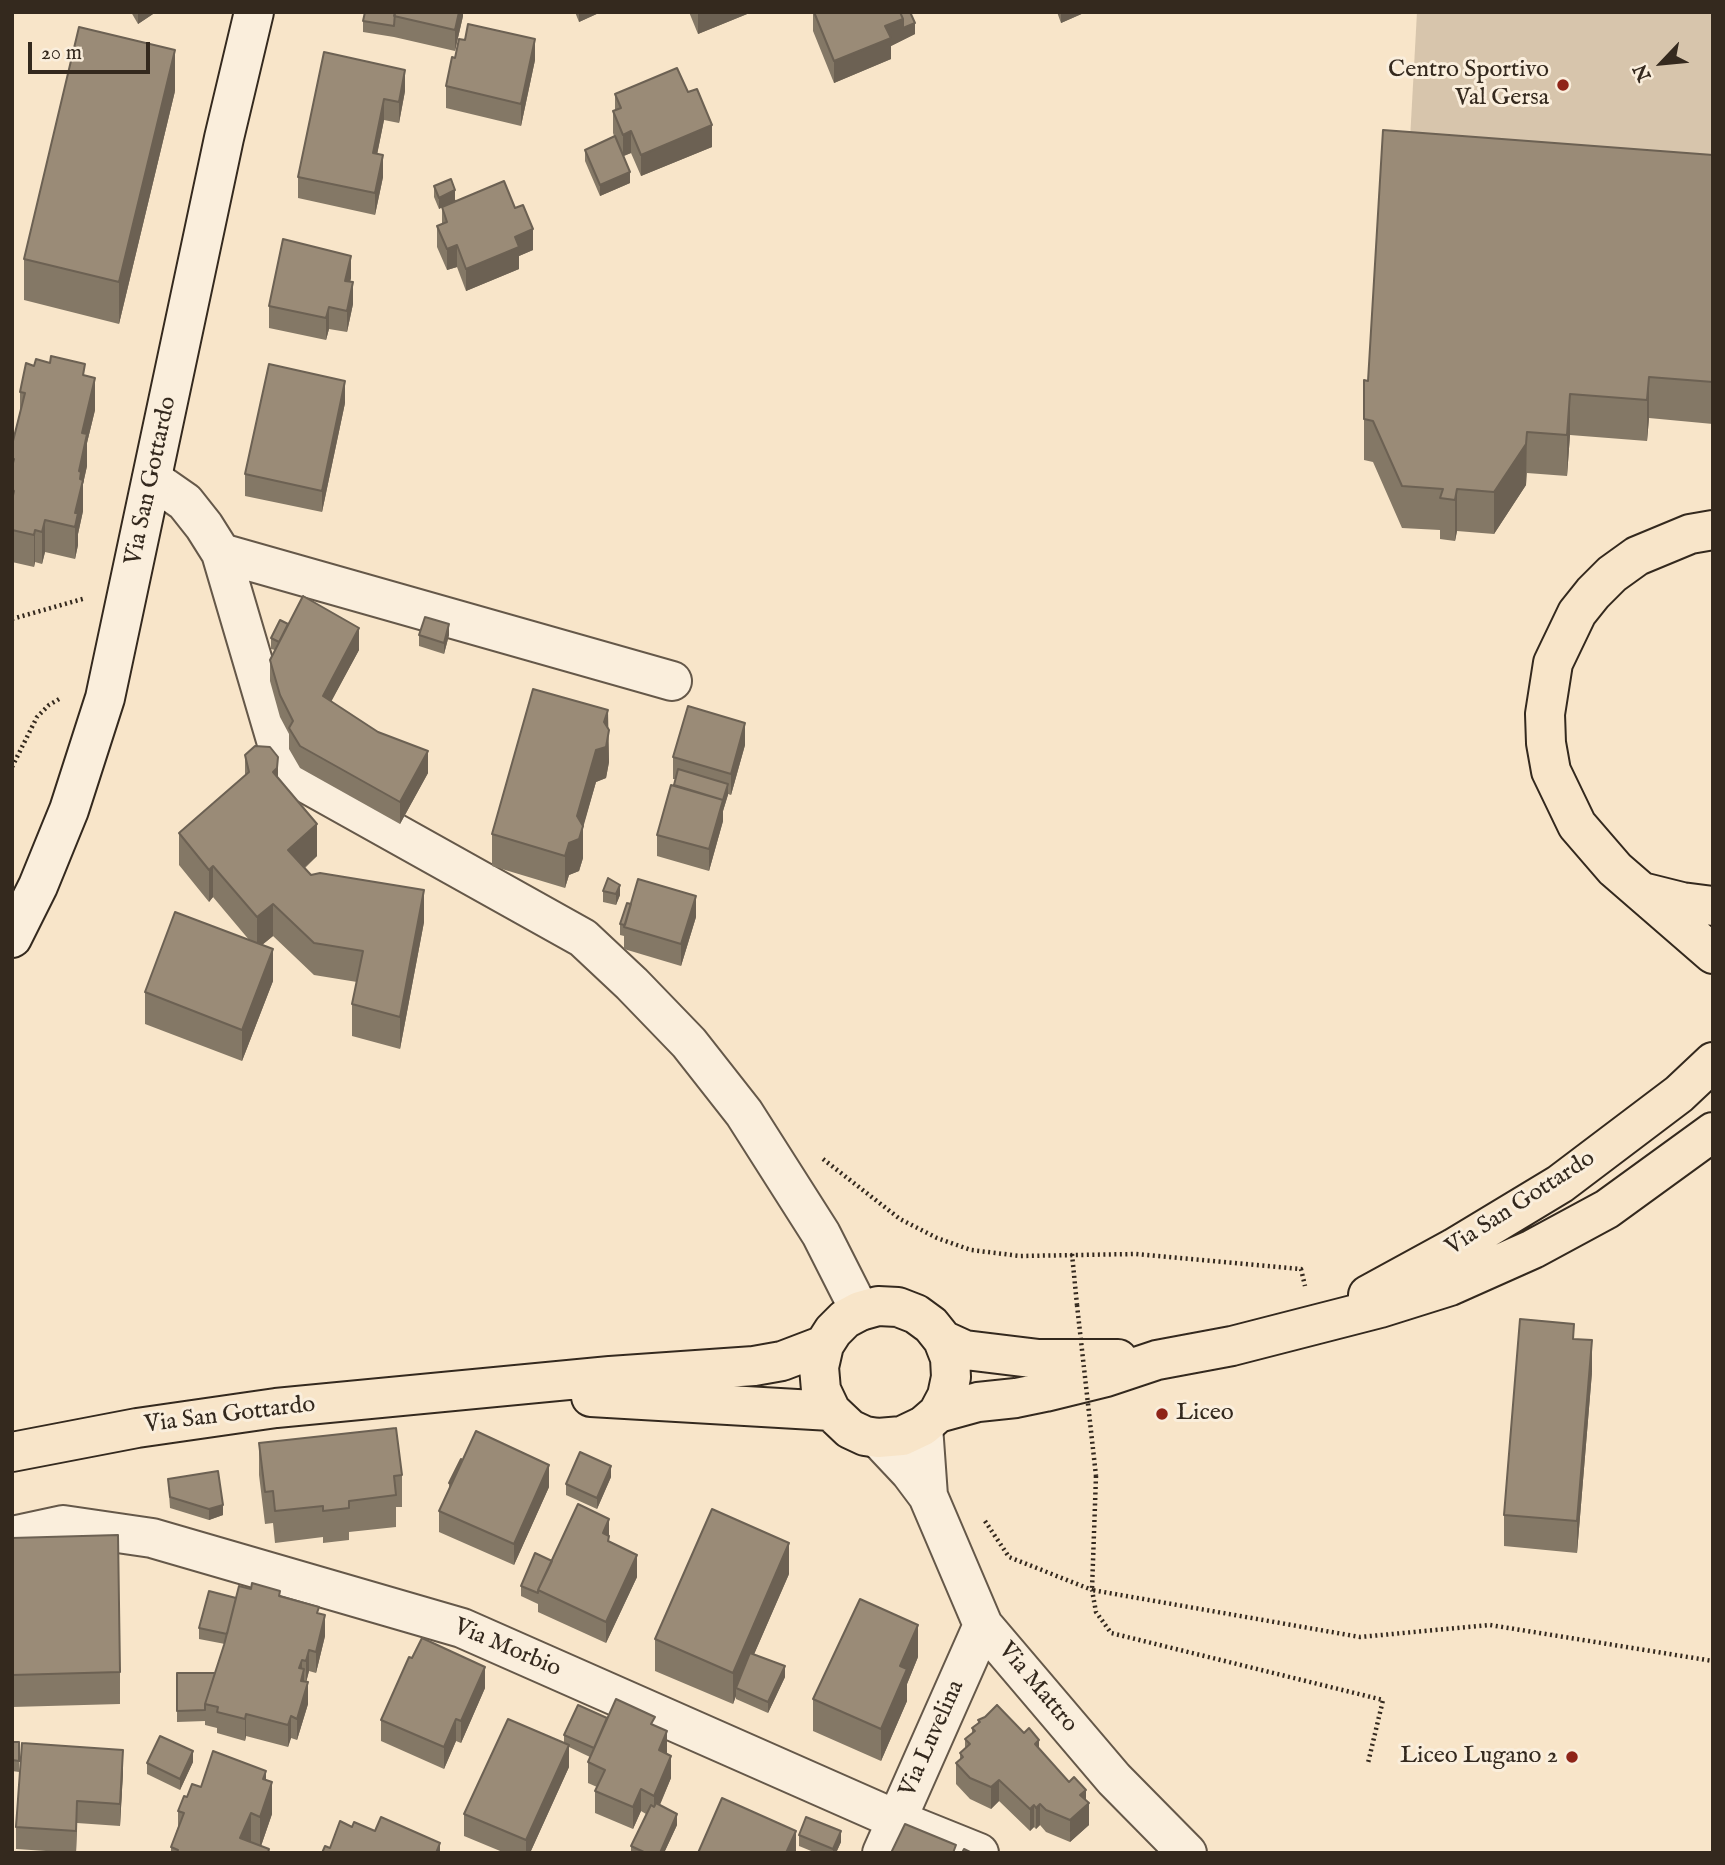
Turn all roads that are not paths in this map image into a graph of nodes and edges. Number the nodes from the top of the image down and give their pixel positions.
1 (254, 12) edge
2 (152, 479) junction
3 (1713, 530) edge
4 (221, 552) junction
5 (672, 681) dead end
6 (1640, 891) junction
7 (1713, 906) edge
8 (12, 938) edge
9 (1713, 954) edge
10 (1713, 1062) edge
11 (1713, 1132) edge
12 (1713, 1163) edge
13 (1607, 1209) junction
14 (860, 1311) junction
15 (1314, 1324) junction
16 (943, 1340) junction
17 (824, 1345) junction
18 (1157, 1360) junction
19 (449, 1391) junction
20 (831, 1411) junction
21 (931, 1420) junction
22 (878, 1438) junction
23 (12, 1452) edge
24 (928, 1496) junction
25 (12, 1536) edge
26 (983, 1625) junction
27 (890, 1836) edge
28 (979, 1853) edge
29 (1187, 1853) edge

1 - 2 street, Via San Gottardo
2 - 4 street
2 - 8 street, Via San Gottardo
3 - 6 main road
4 - 5 street
4 - 14 street
6 - 7 main road
6 - 9 main road
10 - 15 main road, Via San Gottardo
11 - 13 main road, Via San Gottardo
12 - 13 main road
13 - 15 main road, Via San Gottardo
14 - 16 main road
14 - 17 main road
15 - 18 main road, Via San Gottardo
16 - 18 main road, Via San Gottardo
16 - 21 main road
17 - 19 main road, Via San Gottardo
17 - 20 main road
18 - 21 main road, Via San Gottardo
19 - 20 main road, Via San Gottardo
19 - 23 main road, Via San Gottardo
20 - 22 main road
21 - 22 main road
21 - 24 street, Via Mattro
22 - 24 street, Via Mattro
24 - 26 street, Via Mattro
25 - 27 street, Via Morbio
26 - 27 street, Via Luvelina
26 - 29 street, Via Mattro
27 - 28 street, Via Morbio

